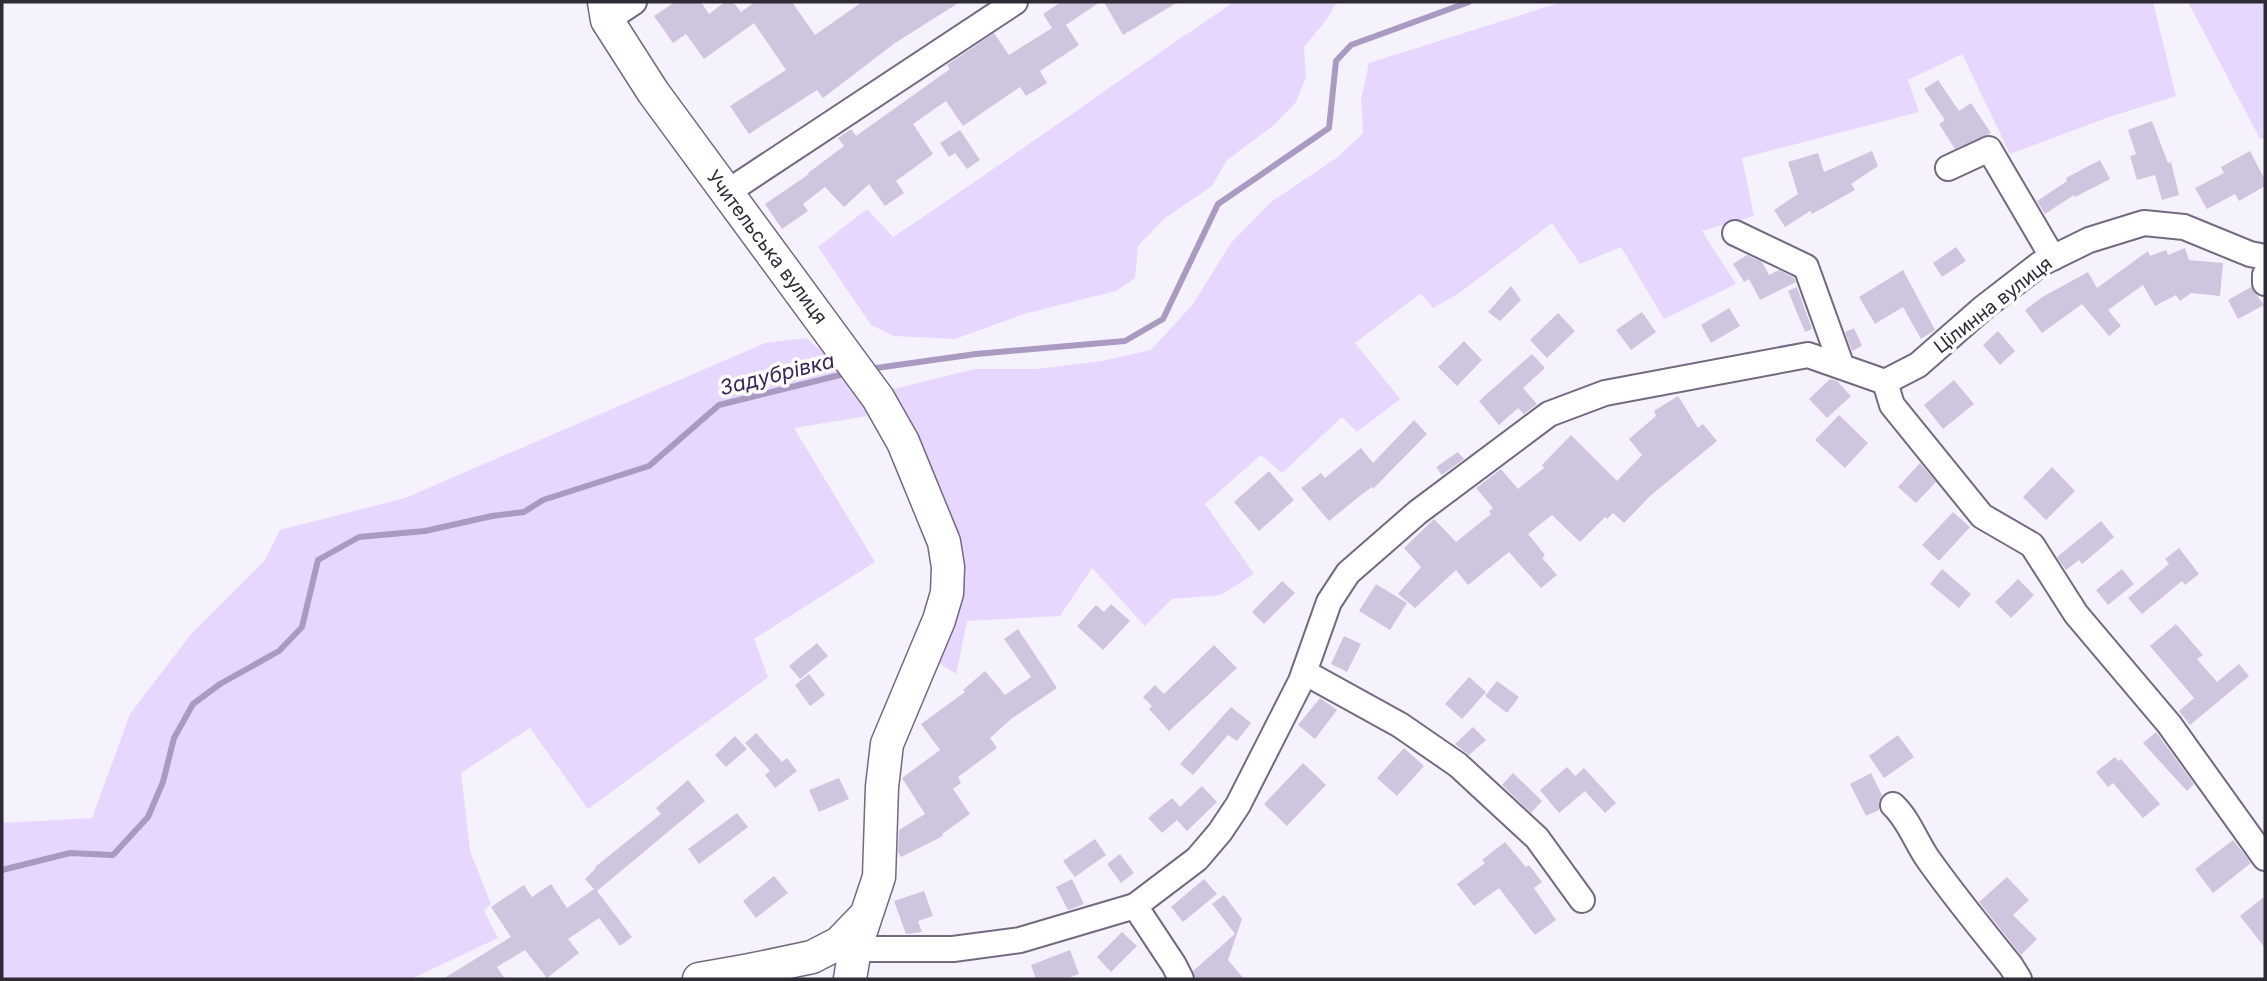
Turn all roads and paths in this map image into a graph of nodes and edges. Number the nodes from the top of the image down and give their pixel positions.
1 (634, 2) edge
2 (1015, 2) edge
3 (606, 11) edge
4 (1948, 168) dead end
5 (726, 193) junction
6 (1735, 233) dead end
7 (2265, 257) edge
8 (2053, 258) junction
9 (2265, 275) edge
10 (2265, 283) edge
11 (1842, 367) junction
12 (1885, 382) junction
13 (1304, 672) junction
14 (1893, 805) dead end
15 (2265, 858) edge
16 (1582, 900) dead end
17 (1135, 906) junction
18 (866, 914) junction
19 (852, 964) edge
20 (750, 971) junction
21 (699, 979) edge
22 (797, 979) edge
23 (1181, 979) edge
24 (2019, 979) edge

1 - 3 street
2 - 5 street
3 - 5 main road, Учительська вулиця
4 - 8 street
5 - 18 main road, Учительська вулиця
6 - 11 street
7 - 8 street, Цілинна вулиця
8 - 12 street, Цілинна вулиця
9 - 10 street
11 - 12 street
11 - 13 street
12 - 15 street
13 - 16 street
13 - 17 street
14 - 24 street
17 - 19 street
17 - 23 street
18 - 19 main road, Учительська вулиця
18 - 20 main road
20 - 21 main road
20 - 22 main road

